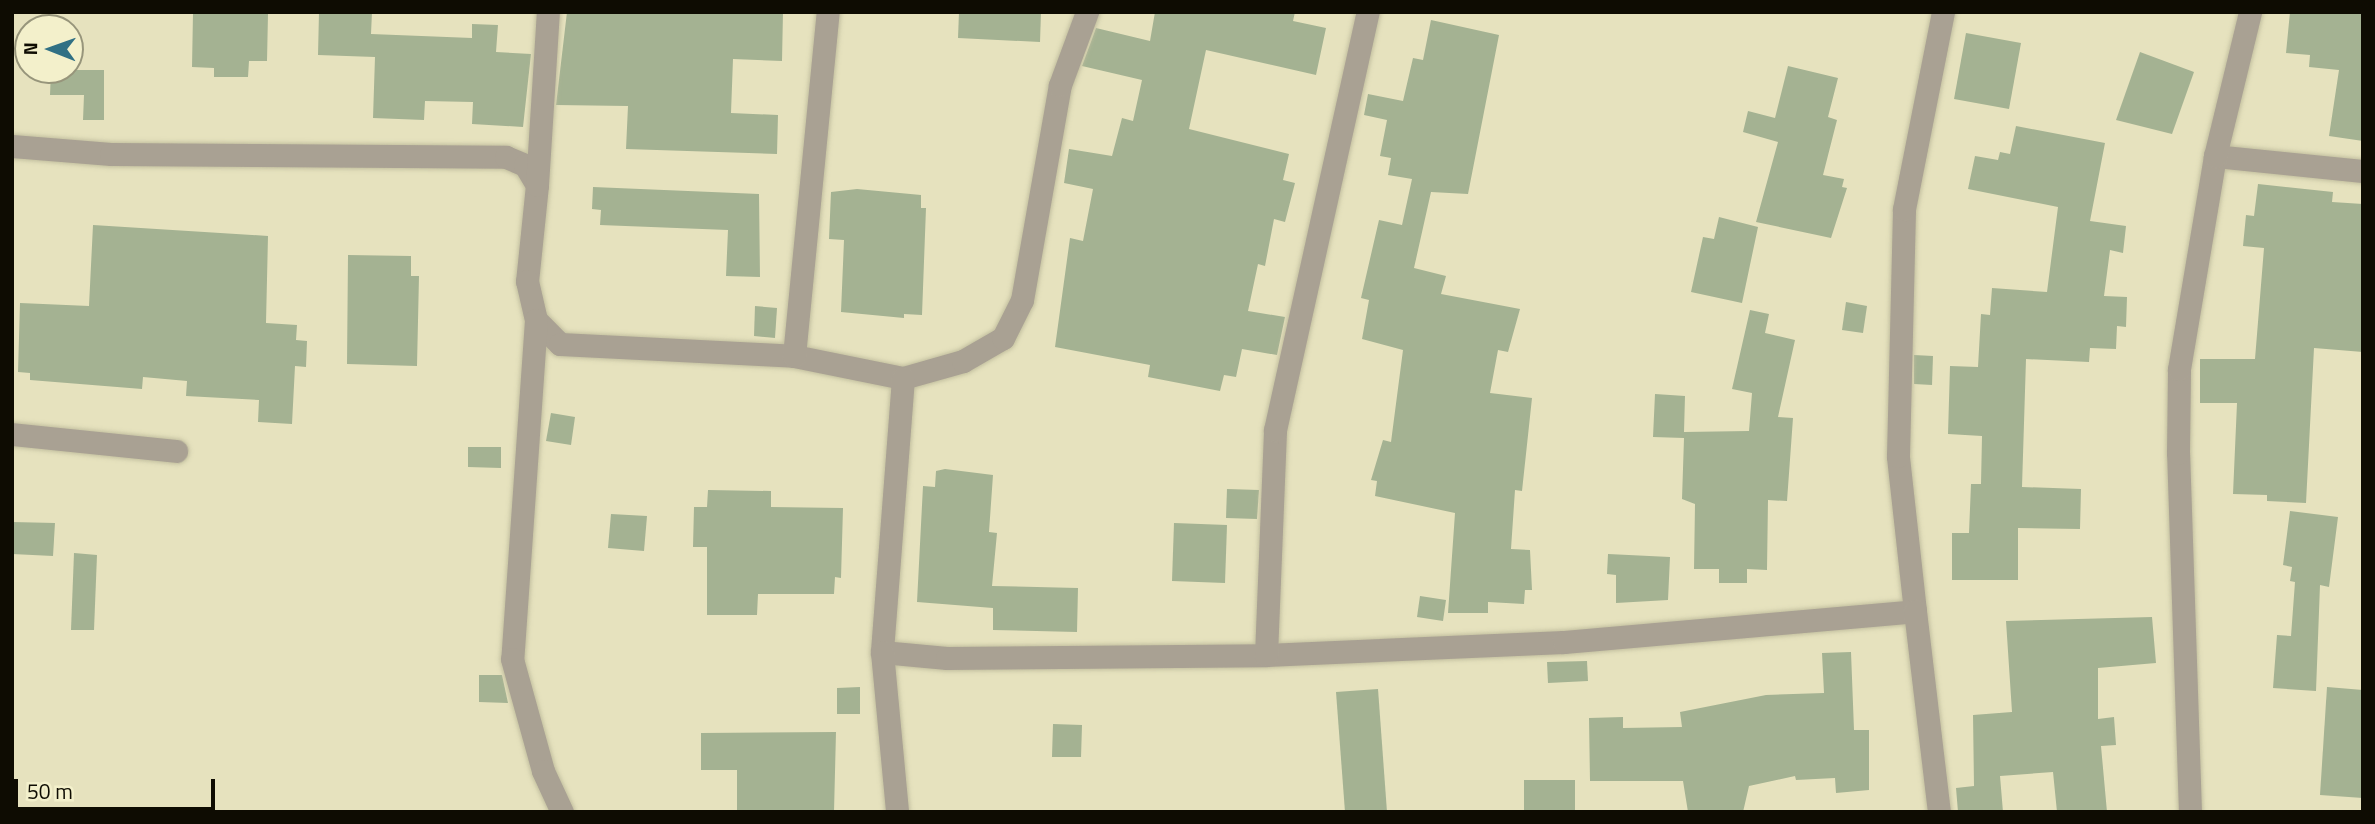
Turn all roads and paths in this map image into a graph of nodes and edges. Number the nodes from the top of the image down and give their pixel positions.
1 (548, 12) edge
2 (828, 12) edge
3 (1087, 12) edge
4 (1368, 12) edge
5 (1944, 12) edge
6 (2250, 12) edge
7 (12, 146) edge
8 (2215, 156) junction
9 (2363, 171) edge
10 (537, 185) junction
11 (536, 320) junction
12 (794, 356) junction
13 (903, 378) junction
14 (12, 434) edge
15 (176, 451) dead end
16 (1915, 611) junction
17 (883, 652) junction
18 (1266, 655) junction
19 (562, 812) edge
20 (897, 812) edge
21 (1939, 812) edge
22 (2190, 812) edge

1 - 10 street
2 - 12 street
3 - 13 street
4 - 18 street
5 - 16 street
6 - 8 street
7 - 10 street
8 - 9 street
8 - 22 street
10 - 11 street
11 - 12 street
11 - 19 street
12 - 13 street
13 - 17 street
14 - 15 street
16 - 18 street
16 - 21 street
17 - 18 street
17 - 20 street

